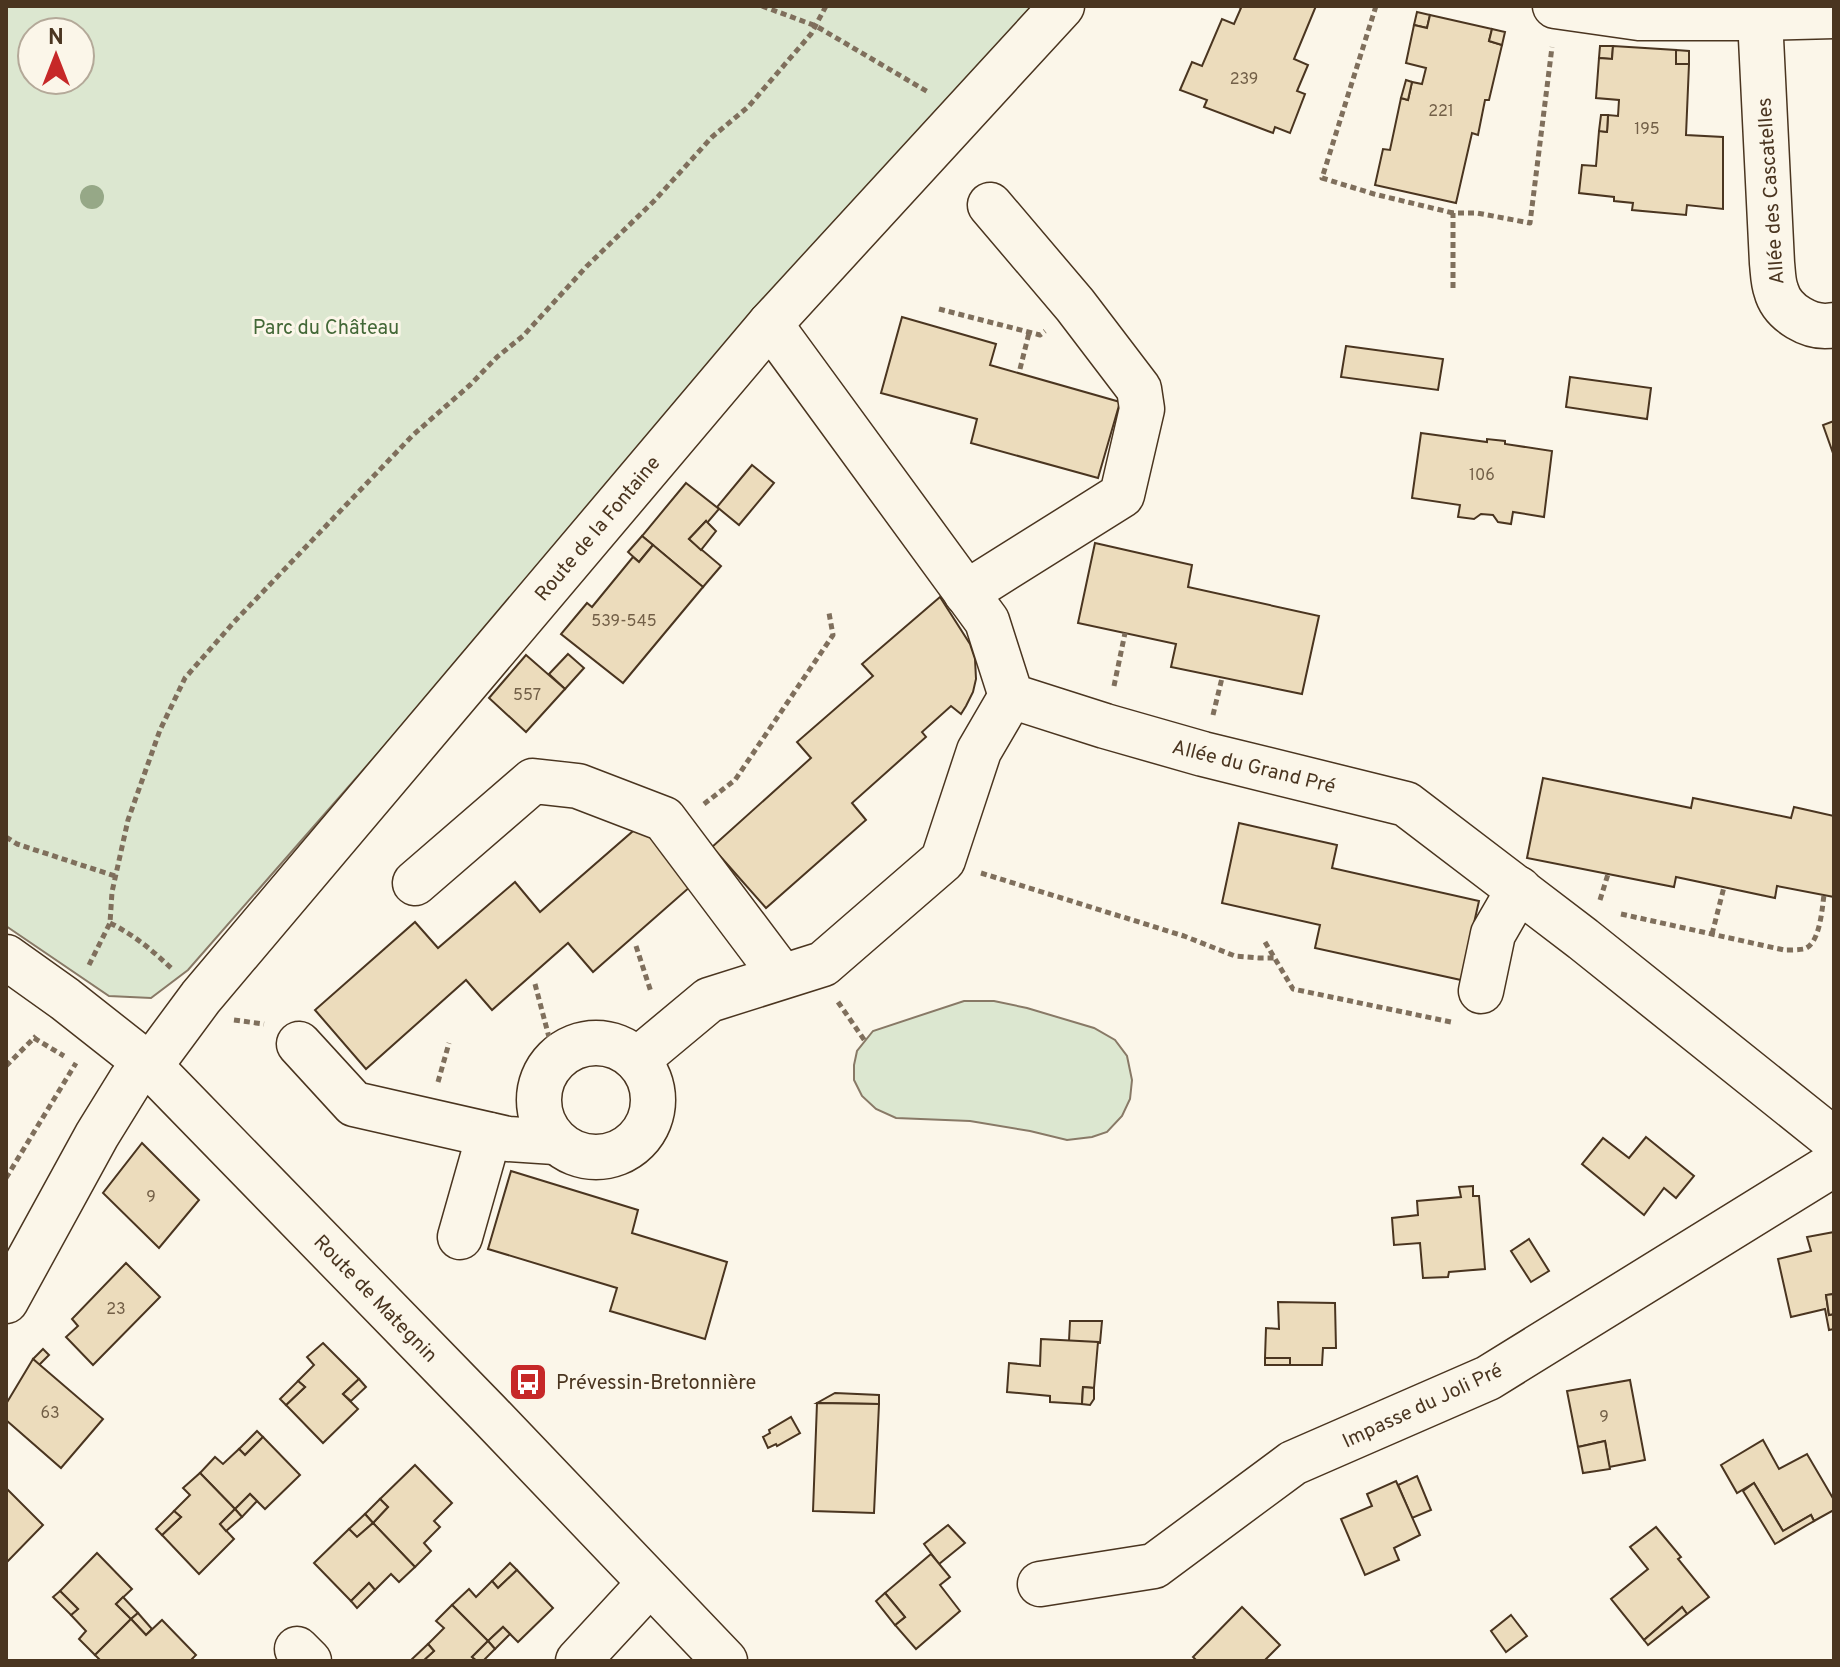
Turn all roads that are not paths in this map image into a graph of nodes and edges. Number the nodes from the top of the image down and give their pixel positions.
1 (1062, 6) edge
2 (1556, 6) edge
3 (1834, 16) edge
4 (1760, 18) junction
5 (990, 205) dead end
6 (770, 324) junction
7 (1834, 325) edge
8 (966, 593) junction
9 (1011, 696) junction
10 (415, 883) dead end
11 (1519, 889) junction
12 (6, 957) edge
13 (782, 976) junction
14 (1481, 991) road end
15 (299, 1044) dead end
16 (637, 1060) junction
17 (150, 1066) junction
18 (489, 1135) junction
19 (1834, 1140) edge
20 (555, 1142) junction
21 (1834, 1164) edge
22 (460, 1237) dead end
23 (6, 1301) edge
24 (650, 1583) junction
25 (1040, 1584) dead end
26 (578, 1661) edge
27 (725, 1661) edge

1 - 6 street, Route de la Fontaine
2 - 4 street
3 - 4 street
4 - 7 street, Allée des Cascatelles
5 - 8 street
6 - 8 street
6 - 17 street, Route de la Fontaine
8 - 9 street
9 - 11 street, Allée du Grand Pré
9 - 13 street
10 - 13 street
11 - 14 street
11 - 19 street, Allée du Grand Pré
12 - 17 street, Route de Mategnin
13 - 16 street
15 - 18 street
16 - 20 street
16 - 20 street
17 - 23 street, Route de la Fontaine
17 - 24 street, Route de Mategnin
18 - 20 street
18 - 22 street
21 - 25 street, Impasse du Joli Pré
24 - 26 street
24 - 27 street, Route de Mategnin

